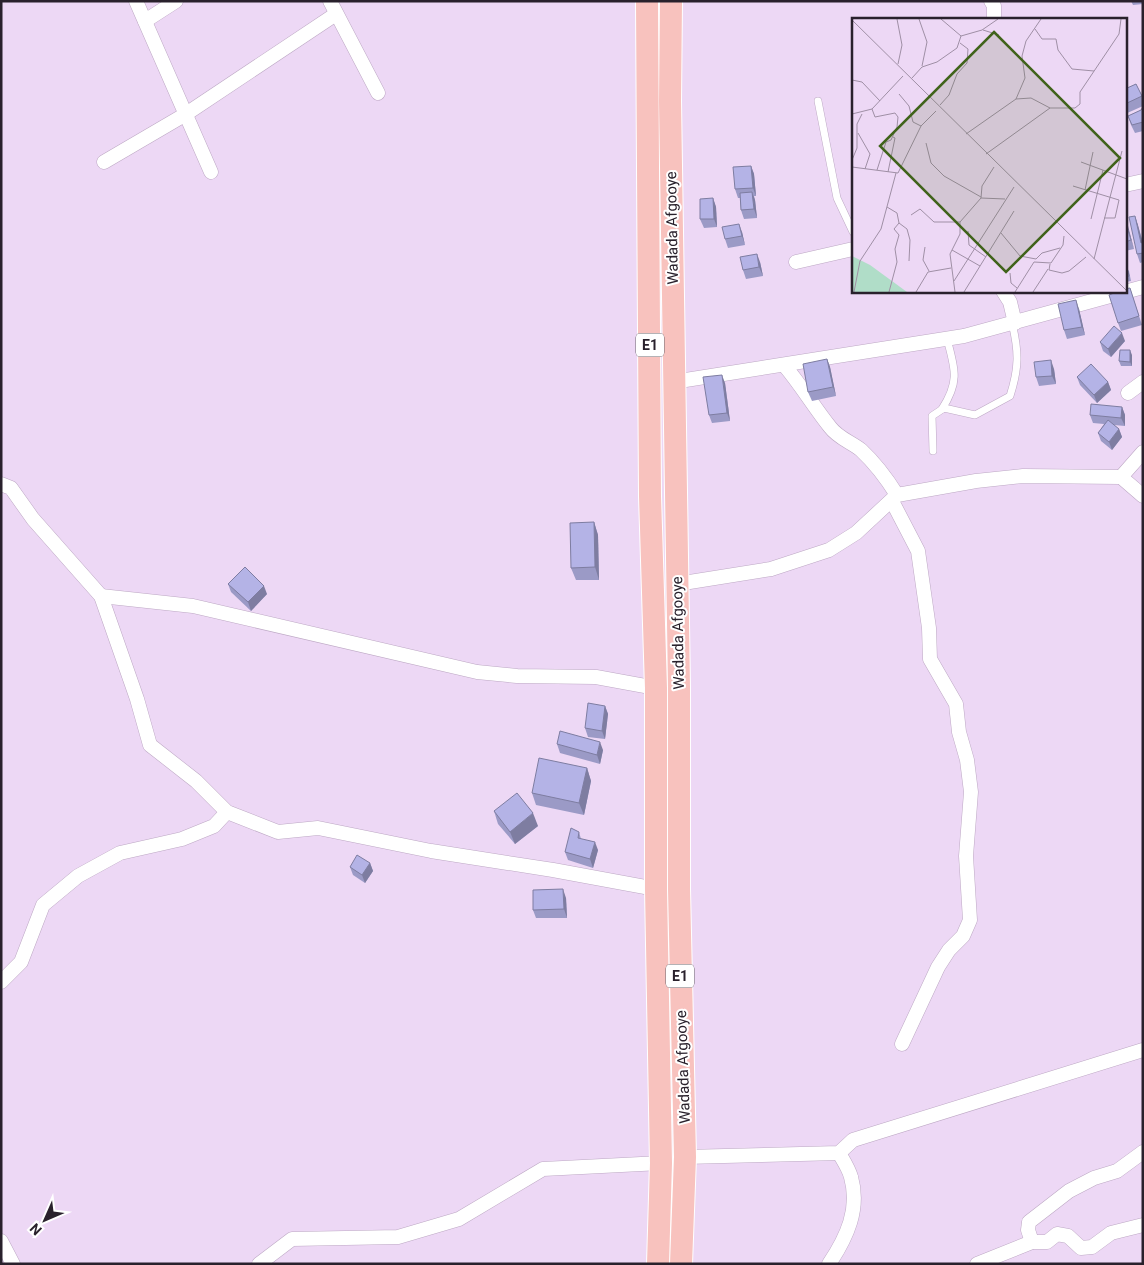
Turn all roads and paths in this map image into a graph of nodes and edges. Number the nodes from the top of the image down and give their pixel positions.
1 (136, 1) edge
2 (176, 1) edge
3 (647, 1) edge
4 (671, 1) edge
5 (992, 1) edge
6 (333, 8) edge
7 (994, 18) edge
8 (145, 22) junction
9 (378, 93) dead end
10 (818, 102) dead end
11 (186, 114) junction
12 (104, 162) dead end
13 (211, 172) dead end
14 (1143, 181) edge
15 (1126, 186) edge
16 (852, 230) edge
17 (852, 249) edge
18 (796, 262) dead end
19 (1143, 287) edge
20 (1004, 292) edge
21 (1125, 292) edge
22 (1126, 292) edge
23 (1014, 323) junction
24 (948, 339) junction
25 (784, 365) junction
26 (673, 382) junction
27 (1143, 382) edge
28 (1128, 393) dead end
29 (942, 409) junction
30 (933, 451) dead end
31 (1143, 452) edge
32 (1121, 477) junction
33 (1, 484) edge
34 (1143, 496) edge
35 (894, 498) junction
36 (677, 584) junction
37 (101, 596) junction
38 (656, 688) junction
39 (227, 812) junction
40 (656, 889) junction
41 (1, 982) edge
42 (902, 1044) dead end
43 (1143, 1050) edge
44 (1143, 1152) edge
45 (839, 1153) junction
46 (685, 1157) junction
47 (661, 1163) junction
48 (1143, 1225) edge
49 (1, 1241) edge
50 (1032, 1242) junction
51 (14, 1264) edge
52 (259, 1264) edge
53 (658, 1264) edge
54 (681, 1264) edge
55 (829, 1264) edge
56 (977, 1264) edge

1 - 8 street
2 - 8 street
3 - 38 highway, Wadada Afgooye / E1
4 - 26 highway, Wadada Afgooye / E1
5 - 7 street
6 - 9 street
6 - 11 street
8 - 11 street
10 - 16 lane
11 - 12 street
11 - 13 street
14 - 15 street
17 - 18 street
19 - 22 street
20 - 23 street
21 - 23 street
23 - 24 street
23 - 29 lane
24 - 25 street
24 - 29 lane
25 - 26 street
25 - 35 street
26 - 36 highway, Wadada Afgooye / E1
27 - 28 street
29 - 30 lane
31 - 32 street
32 - 34 street
32 - 35 street
33 - 37 street
35 - 36 street
35 - 42 street
36 - 46 highway, Wadada Afgooye / E1
37 - 38 street
37 - 39 street
38 - 40 highway, Wadada Afgooye / E1
39 - 40 street
39 - 41 street
40 - 47 highway, Wadada Afgooye / E1
43 - 45 street
44 - 50 street
45 - 46 street
45 - 55 street
46 - 54 highway, Wadada Afgooye / E1
47 - 52 street
47 - 53 highway, Wadada Afgooye / E1
48 - 50 street
49 - 51 street
50 - 56 street

